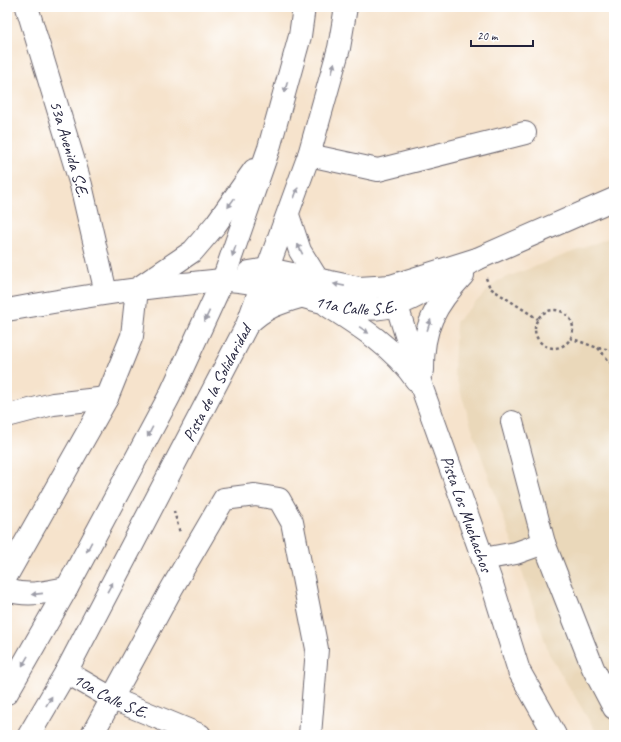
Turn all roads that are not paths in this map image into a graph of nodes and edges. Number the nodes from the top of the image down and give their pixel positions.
1 (26, 7) edge
2 (304, 7) edge
3 (346, 7) edge
4 (525, 133) dead end
5 (269, 148) junction
6 (309, 156) junction
7 (614, 199) edge
8 (288, 215) junction
9 (477, 259) junction
10 (265, 278) junction
11 (224, 280) junction
12 (318, 280) junction
13 (137, 289) junction
14 (106, 293) junction
15 (395, 295) junction
16 (311, 299) junction
17 (7, 310) edge
18 (247, 325) junction
19 (423, 391) junction
20 (107, 398) junction
21 (7, 416) edge
22 (512, 422) dead end
23 (544, 543) junction
24 (483, 559) junction
25 (7, 575) edge
26 (67, 588) junction
27 (7, 590) edge
28 (66, 672) junction
29 (7, 693) edge
30 (113, 699) junction
31 (614, 708) edge
32 (29, 735) edge
33 (92, 735) edge
34 (200, 735) edge
35 (310, 735) edge
36 (555, 735) edge

1 - 14 street, 53a Avenida S.E.
2 -> 5 street
6 -> 3 street, Pista de la Solidaridad
4 - 6 street
5 -> 11 street
5 -> 13 street
8 -> 6 street, Pista de la Solidaridad
7 - 9 street, 11a Calle S.E.
8 - 10 street, Pista de la Solidaridad
12 -> 8 street
9 - 15 street, 11a Calle S.E.
19 -> 9 street
10 - 11 street, 11a Calle S.E.
10 - 12 street, 11a Calle S.E.
10 - 16 street, 11a Calle S.E.
10 - 18 street, Pista de la Solidaridad
11 - 13 street, 11a Calle S.E.
11 -> 26 street
15 -> 12 street, 11a Calle S.E.
13 - 14 street, 11a Calle S.E.
13 - 20 street
14 - 17 street, 11a Calle S.E.
15 - 16 street, 11a Calle S.E.
15 - 19 street, Pista Los Muchachos
16 - 18 street
16 -> 19 street
28 -> 18 street, Pista de la Solidaridad
19 - 24 street, Pista Los Muchachos
20 - 21 street
20 - 25 street
22 - 23 street
23 - 24 street
23 - 31 street
24 - 36 street, Pista Los Muchachos
26 -> 27 street
26 -> 29 street
28 - 30 street, 10a Calle S.E.
32 -> 28 street, Pista de la Solidaridad
30 - 33 street
30 - 34 street, 10a Calle S.E.
30 - 35 street

